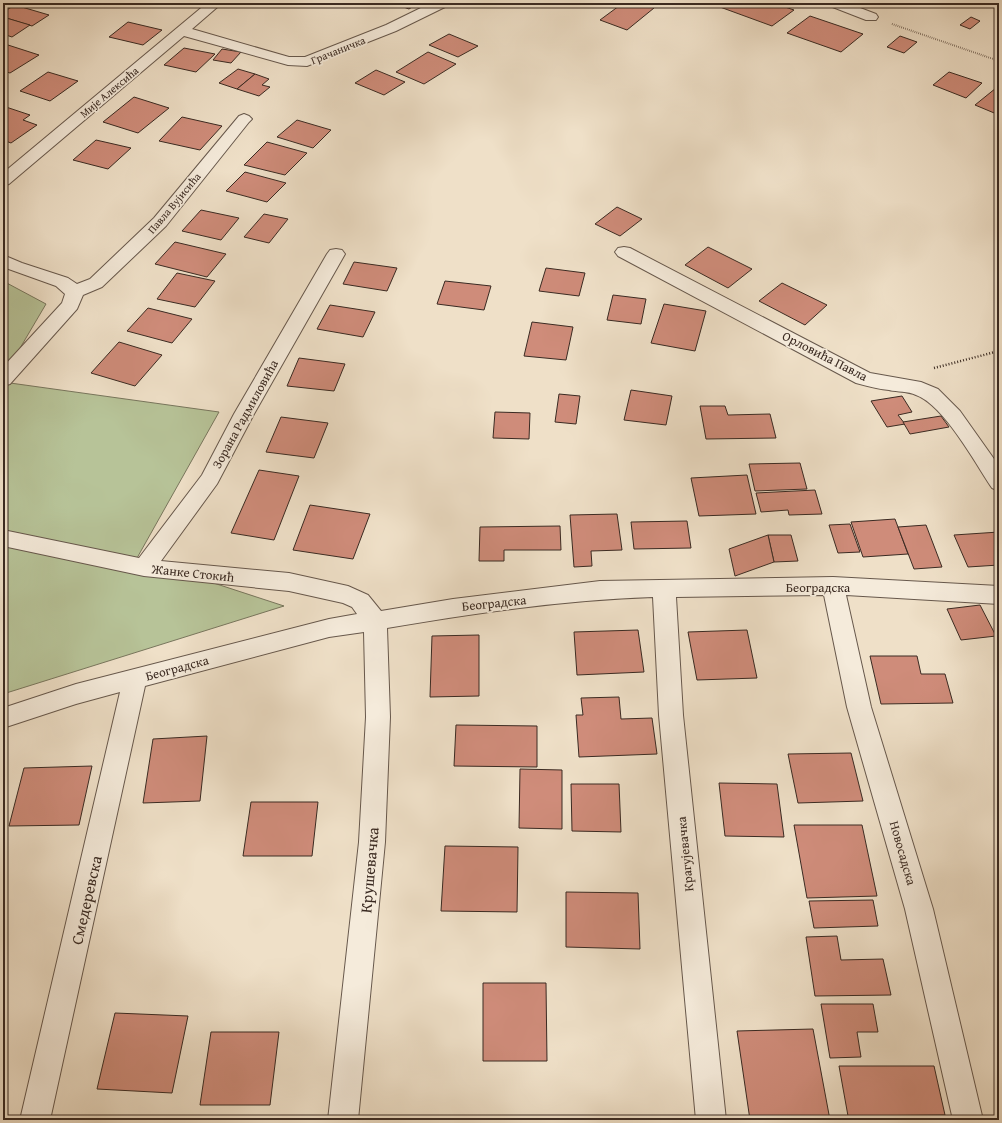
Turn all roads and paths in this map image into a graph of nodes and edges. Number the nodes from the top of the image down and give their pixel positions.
1 (215, 3) edge
2 (442, 3) edge
3 (835, 3) edge
4 (871, 17) joint
5 (182, 31) junction
6 (999, 61) edge
7 (244, 119) dead end
8 (3, 181) edge
9 (624, 252) dead end
10 (336, 254) dead end
11 (3, 260) edge
12 (75, 292) junction
13 (999, 351) edge
14 (930, 368) dead end
15 (3, 379) edge
16 (999, 483) edge
17 (3, 538) edge
18 (144, 568) junction
19 (833, 586) junction
20 (664, 588) junction
21 (999, 595) edge
22 (375, 620) junction
23 (135, 679) junction
24 (3, 718) edge
25 (35, 1120) edge
26 (343, 1120) edge
27 (711, 1120) edge
28 (968, 1120) edge

1 - 5 street, Мије Алексића
2 - 5 street, Грачаничка
3 - 4 street
4 - 6 path
5 - 8 street, Мије Алексића
7 - 12 street, Павла Вујисића
9 - 16 street, Орловића Павла
10 - 18 street, Зорана Радмиловића
11 - 12 street
12 - 15 street
13 - 14 path
17 - 18 street, Жанке Стокић
18 - 22 street, Жанке Стокић
19 - 20 street, Београдска
19 - 21 street, Београдска
19 - 28 street, Новосадска
20 - 22 street, Београдска
20 - 27 street, Крагујевачка
22 - 23 street, Београдска
22 - 26 street, Крушевачка
23 - 24 street, Београдска
23 - 25 street, Смедеревска

